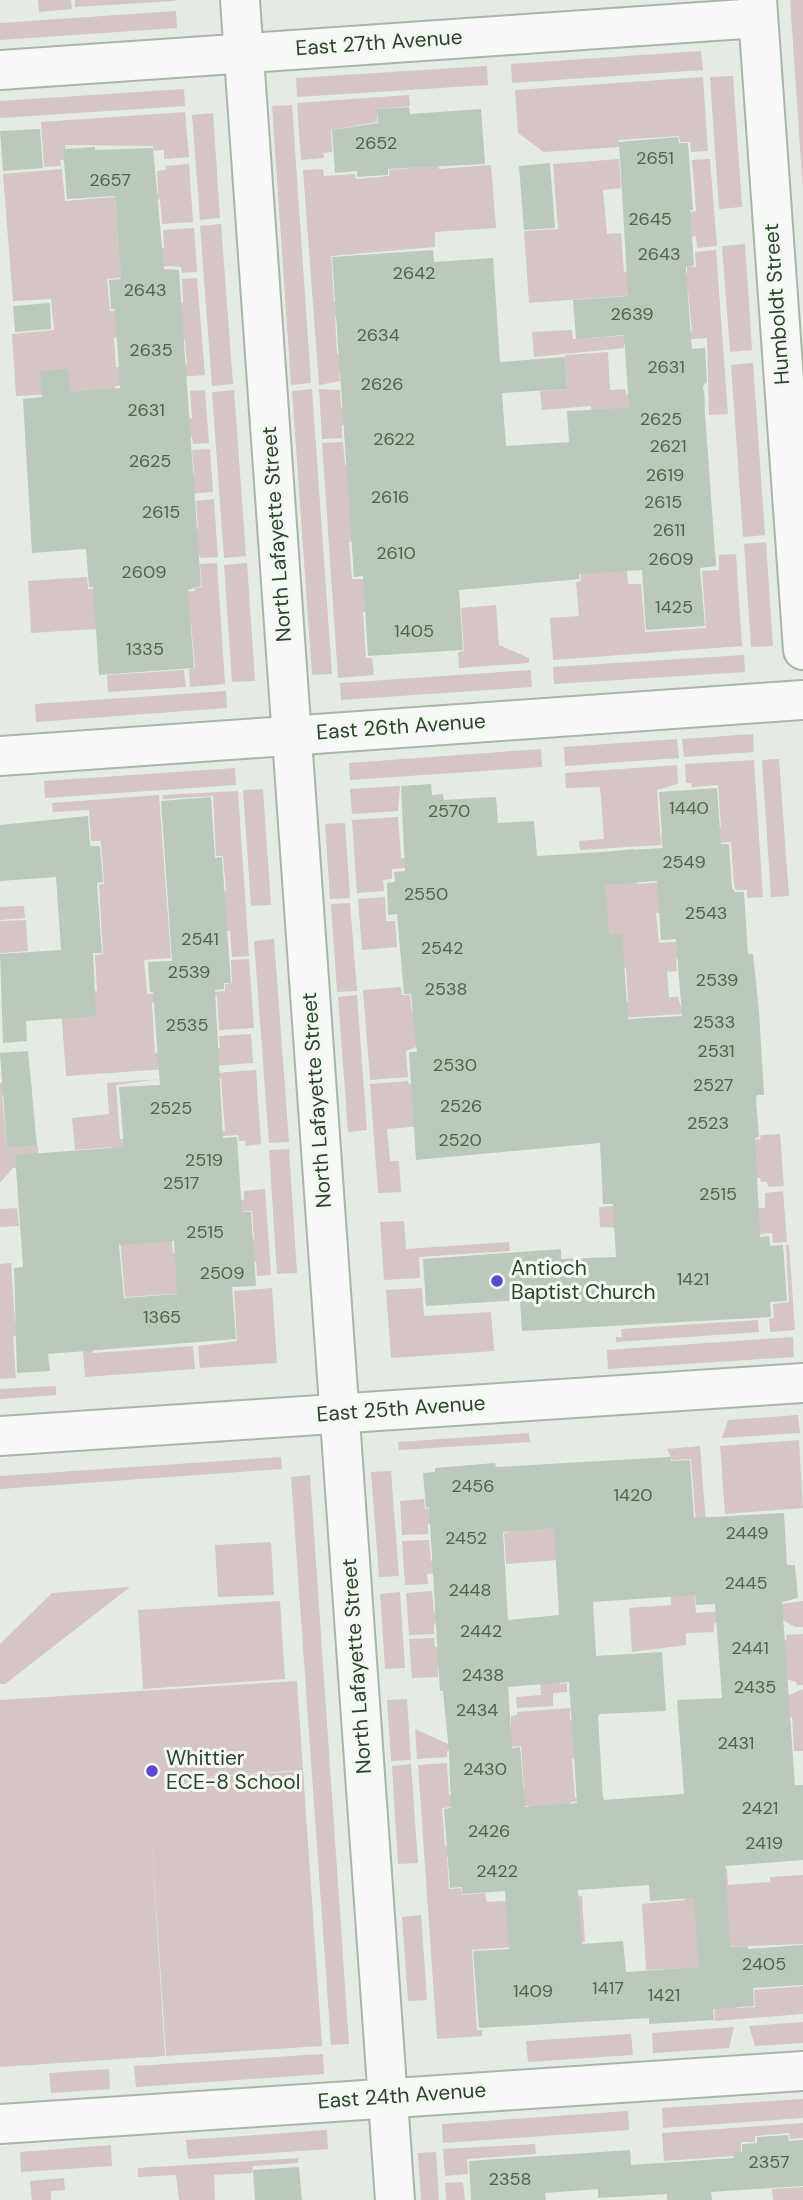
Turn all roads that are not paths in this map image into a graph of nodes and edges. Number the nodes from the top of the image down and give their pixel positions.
1 (240, 0) edge
2 (757, 9) edge
3 (244, 53) junction
4 (0, 70) edge
5 (803, 650) edge
6 (803, 700) edge
7 (292, 736) junction
8 (0, 756) edge
9 (803, 1383) edge
10 (341, 1413) junction
11 (0, 1436) edge
12 (803, 2071) edge
13 (388, 2098) junction
14 (0, 2124) edge
15 (395, 2200) edge

1 - 3 street, North Lafayette Street
2 - 3 street, East 27th Avenue
2 - 5 street, Humboldt Street
3 - 4 street, East 27th Avenue
3 - 7 street, North Lafayette Street
6 - 7 street, East 26th Avenue
7 - 8 street, East 26th Avenue
7 - 10 street, North Lafayette Street
9 - 10 street, East 25th Avenue
10 - 11 street, East 25th Avenue
10 - 13 street, North Lafayette Street
12 - 13 street, East 24th Avenue
13 - 14 street, East 24th Avenue
13 - 15 street, North Lafayette Street

